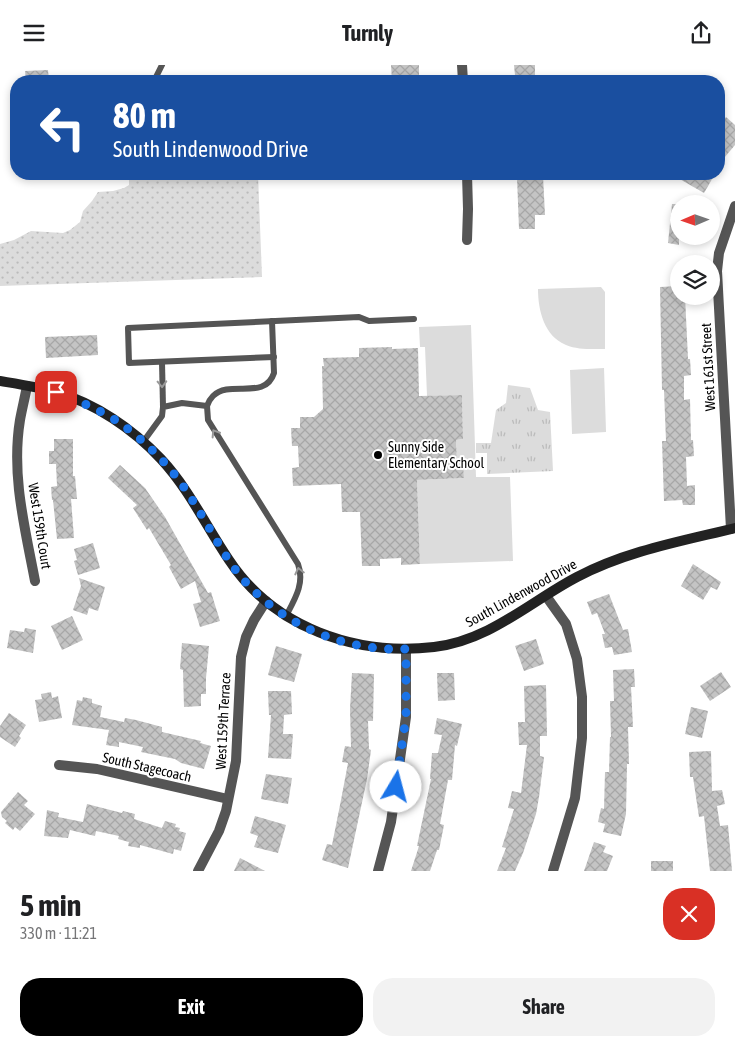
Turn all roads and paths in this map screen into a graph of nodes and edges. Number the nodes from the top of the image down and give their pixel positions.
1 (467, 180) edge
2 (735, 206) edge
3 (467, 240) dead end
4 (414, 319) dead end
5 (272, 321) junction
6 (274, 357) junction
7 (162, 361) junction
8 (0, 381) edge
9 (28, 386) junction
10 (206, 406) junction
11 (163, 407) junction
12 (142, 441) junction
13 (733, 528) edge
14 (35, 581) dead end
15 (546, 596) junction
16 (266, 601) junction
17 (286, 616) junction
18 (406, 649) junction
19 (59, 765) dead end
20 (228, 799) junction
21 (198, 871) edge
22 (378, 871) edge
23 (553, 871) edge

1 - 3 street
2 - 13 street, West 161st Street
4 - 5 lane
5 - 6 lane
5 - 7 lane
6 - 7 lane
6 - 10 lane
7 -> 11 lane
8 - 9 street, South Lindenwood Drive
9 - 12 street, South Lindenwood Drive
9 - 14 street, West 159th Court
10 - 11 lane
17 -> 10 lane
11 - 12 lane
12 - 16 street, South Lindenwood Drive
13 - 15 street, South Lindenwood Drive
15 - 18 street, South Lindenwood Drive
15 - 23 street
16 - 17 street, South Lindenwood Drive
16 - 20 street, West 159th Terrace
17 - 18 street, South Lindenwood Drive
18 - 22 street
19 - 20 street, South Stagecoach
20 - 21 street, West 159th Terrace

